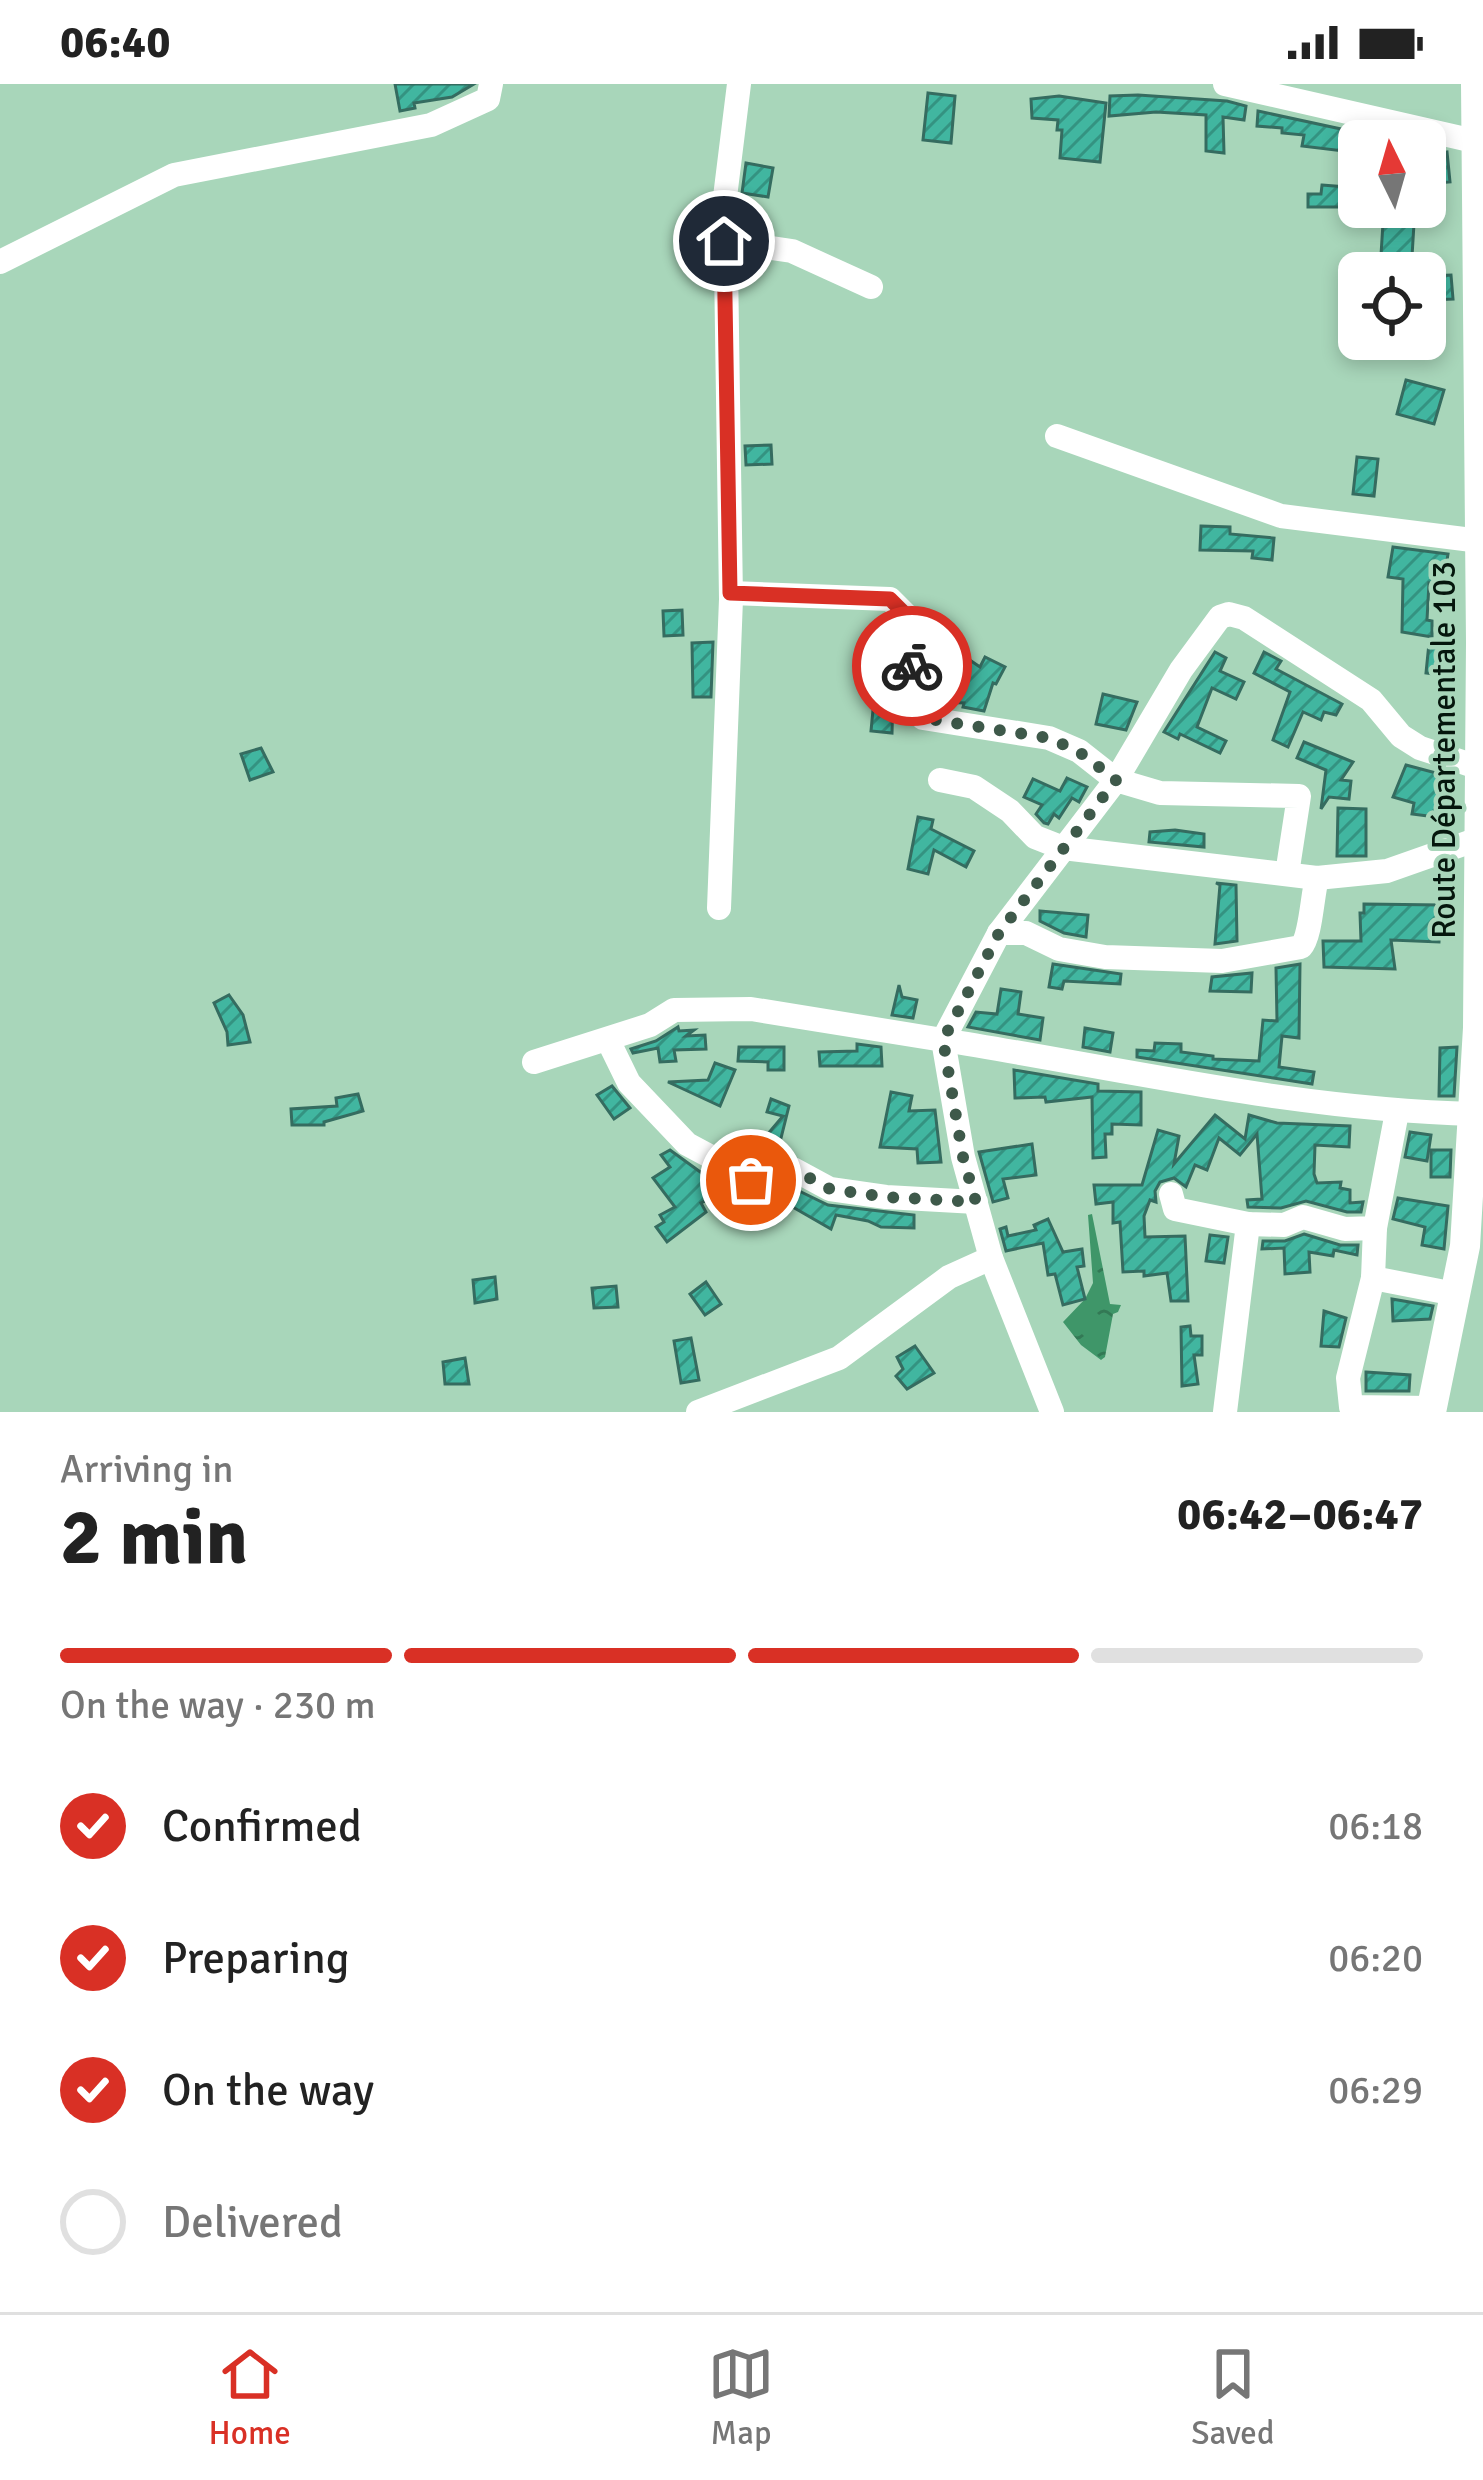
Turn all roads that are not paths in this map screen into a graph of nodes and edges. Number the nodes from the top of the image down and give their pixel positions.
1 (491, 84) edge
2 (739, 84) edge
3 (1225, 84) edge
4 (1476, 84) edge
5 (1474, 141) junction
6 (724, 241) junction
7 (0, 262) edge
8 (871, 287) dead end
9 (1057, 436) dead end
10 (1480, 541) junction
11 (730, 593) junction
12 (1480, 768) junction
13 (940, 780) dead end
14 (1116, 780) junction
15 (1478, 839) junction
16 (1064, 848) junction
17 (1287, 874) junction
18 (1317, 878) junction
19 (719, 908) dead end
20 (999, 933) junction
21 (608, 1040) junction
22 (943, 1040) junction
23 (534, 1062) dead end
24 (1397, 1112) junction
25 (1475, 1114) junction
26 (1171, 1194) dead end
27 (976, 1202) junction
28 (1248, 1224) junction
29 (1375, 1228) junction
30 (991, 1258) junction
31 (1373, 1278) junction
32 (1455, 1294) junction
33 (1431, 1410) edge
34 (698, 1412) edge
35 (1052, 1412) edge
36 (1226, 1412) edge

1 - 7 street
2 - 6 street
3 - 5 street
4 - 5 main road, Route Départementale 103
5 - 10 main road, Route Départementale 103
6 - 8 street
6 - 11 street
9 - 10 street
10 - 12 main road, Route Départementale 103
11 - 14 street
11 - 19 street
12 - 14 street
12 - 15 main road, Route Départementale 103
13 - 16 street
14 - 16 street
14 - 17 street
15 - 18 street
15 - 25 main road, Route Départementale 103
16 - 17 street
16 - 20 street
17 - 18 street
18 - 20 street
20 - 22 street
21 - 22 street
21 - 23 street
21 - 27 street
22 - 24 street
22 - 27 street
24 - 25 street
24 - 29 street
25 - 32 main road, Route Départementale 103
26 - 28 street
27 - 30 street
28 - 29 street
28 - 36 street
29 - 31 street
30 - 34 street
30 - 35 street
31 - 32 street
31 - 33 street
32 - 33 main road, Route Départementale 103

